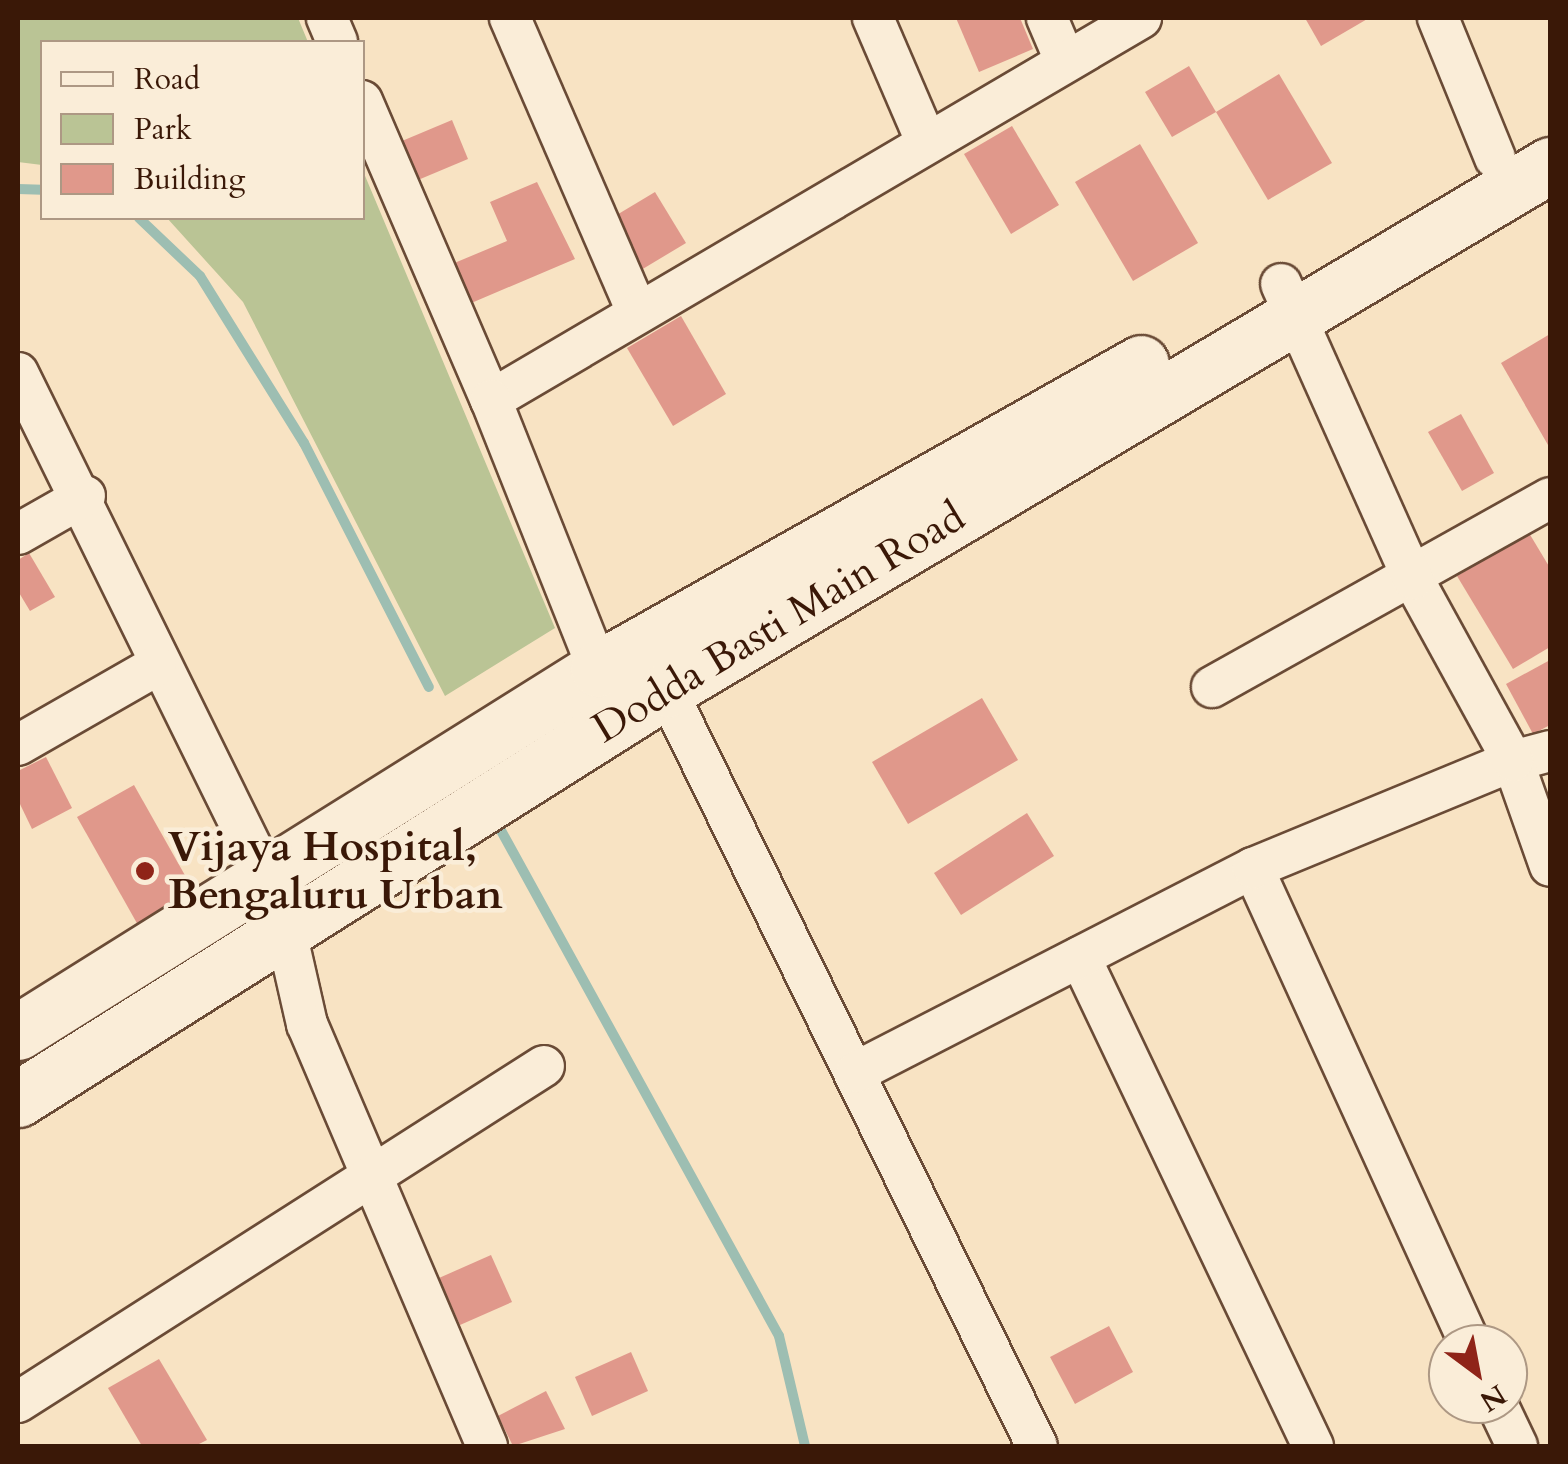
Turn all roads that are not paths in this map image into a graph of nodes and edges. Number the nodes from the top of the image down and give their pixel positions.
1 (510, 18) edge
2 (873, 18) edge
3 (1047, 18) edge
4 (1141, 18) edge
5 (1438, 18) edge
6 (1064, 58) junction
7 (365, 108) edge
8 (1550, 126) edge
9 (925, 139) junction
10 (1495, 158) junction
11 (1550, 165) edge
12 (1288, 299) junction
13 (637, 312) junction
14 (18, 373) edge
15 (491, 400) junction
16 (85, 496) junction
17 (1550, 498) edge
18 (18, 534) edge
19 (1413, 579) junction
20 (156, 666) junction
21 (636, 668) junction
22 (1212, 686) dead end
23 (18, 745) edge
24 (1532, 756) edge
25 (1550, 866) edge
26 (1254, 868) junction
27 (263, 871) junction
28 (284, 924) junction
29 (1080, 957) junction
30 (18, 1032) edge
31 (544, 1066) dead end
32 (856, 1072) junction
33 (18, 1099) edge
34 (369, 1175) junction
35 (1461, 1324) edge
36 (18, 1402) edge
37 (487, 1446) edge
38 (1037, 1446) edge
39 (1314, 1446) edge

1 - 13 street
2 - 9 street
3 - 6 street
4 - 6 street
5 - 10 street
6 - 9 street
7 - 15 street
8 - 10 street, Dodda Basti Main Road
9 - 13 street
10 - 12 street, Dodda Basti Main Road
11 - 12 street, Dodda Basti Main Road
12 - 19 street
12 - 21 street, Dodda Basti Main Road
13 - 15 street
14 - 16 street
15 - 21 street
16 - 18 street
16 - 20 street
17 - 19 street
19 - 22 street
19 - 24 street
20 - 23 street
20 - 27 street
21 - 27 street, Dodda Basti Main Road
21 - 28 street, Dodda Basti Main Road
21 - 32 street
24 - 25 street
24 - 26 street
26 - 29 street
26 - 35 street
27 - 30 street
28 - 33 street, Dodda Basti Main Road
28 - 34 street
29 - 32 street
29 - 39 street
31 - 34 street
32 - 38 street
34 - 36 street
34 - 37 street

